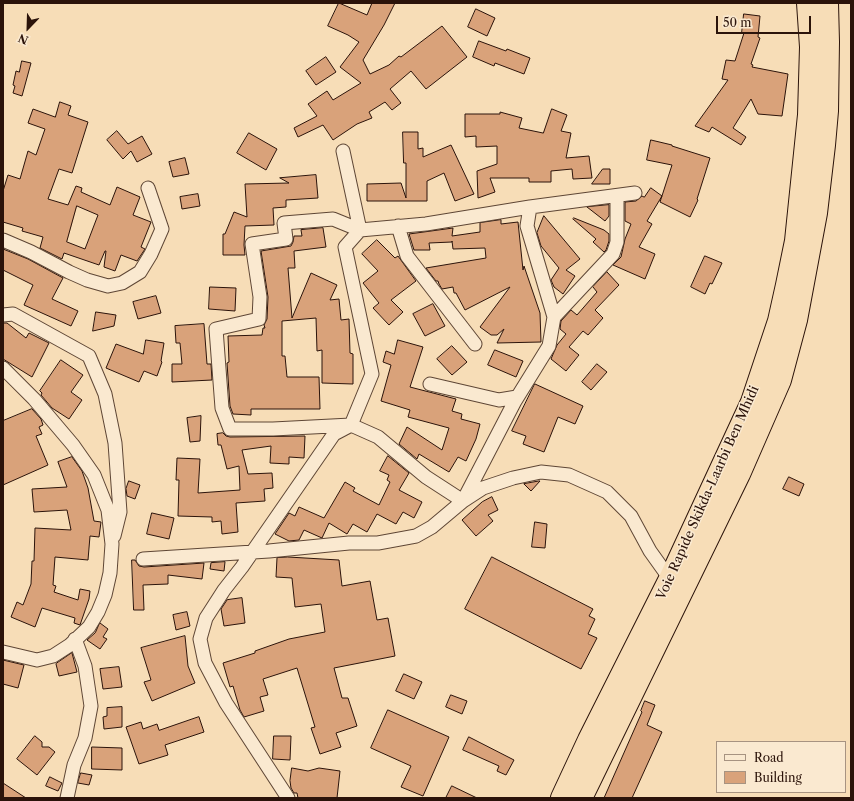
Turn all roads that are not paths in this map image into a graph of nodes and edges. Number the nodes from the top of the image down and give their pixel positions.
1 (808, 3) edge
2 (827, 3) edge
3 (343, 151) dead end
4 (148, 188) dead end
5 (635, 193) dead end
6 (617, 196) junction
7 (530, 207) junction
8 (398, 226) junction
9 (360, 230) junction
10 (3, 240) edge
11 (3, 315) edge
12 (554, 317) junction
13 (475, 344) dead end
14 (3, 368) edge
15 (430, 384) dead end
16 (518, 397) junction
17 (351, 425) junction
18 (463, 501) junction
19 (112, 544) junction
20 (252, 552) junction
21 (143, 560) dead end
22 (670, 579) junction
23 (75, 639) junction
24 (3, 652) edge
25 (67, 798) edge
26 (288, 798) edge
27 (562, 798) edge
28 (581, 798) edge

1 - 22 highway, Voie Rapide Skikda-Laarbi Ben Mhidi
2 - 28 highway, Voie Rapide Skikda-Laarbi Ben Mhidi
3 - 9 street
4 - 10 street
5 - 6 street
6 - 7 street
6 - 12 street
7 - 8 street
7 - 12 street
8 - 9 street
8 - 13 street
9 - 17 street
9 - 17 street
11 - 19 street
12 - 16 street
14 - 19 street
15 - 16 street
16 - 18 street
17 - 18 street
17 - 20 street
18 - 20 street
18 - 22 street
19 - 23 street
20 - 21 street
20 - 26 street
22 - 27 highway, Voie Rapide Skikda-Laarbi Ben Mhidi
23 - 24 street
23 - 25 street

